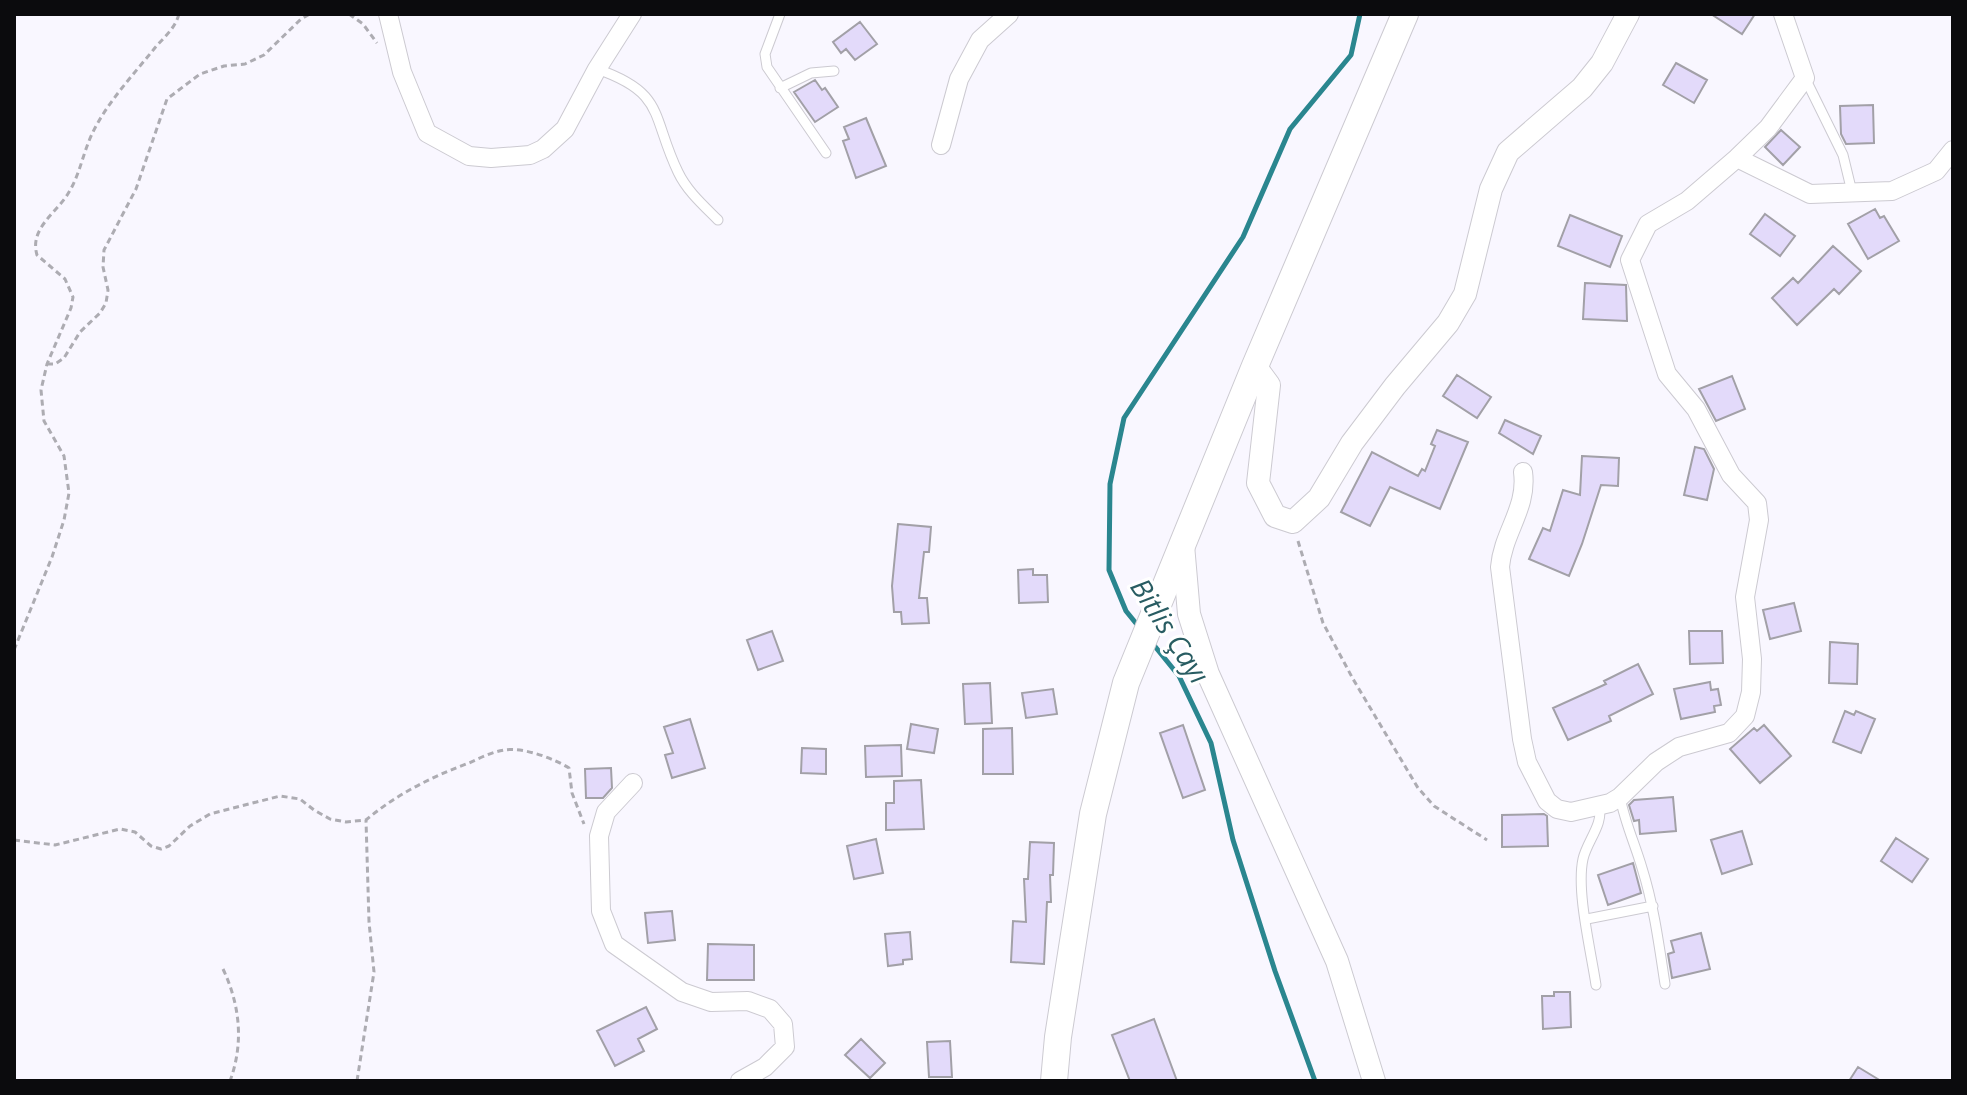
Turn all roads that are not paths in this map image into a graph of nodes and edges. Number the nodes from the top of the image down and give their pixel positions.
1 (388, 14) edge
2 (632, 14) edge
3 (780, 14) edge
4 (1009, 14) edge
5 (1405, 14) edge
6 (1628, 14) edge
7 (1783, 14) edge
8 (597, 69) junction
9 (834, 71) dead end
10 (1805, 78) junction
11 (780, 88) junction
12 (941, 145) dead end
13 (1953, 150) edge
14 (826, 153) dead end
15 (1737, 158) junction
16 (1852, 192) junction
17 (718, 220) dead end
18 (1255, 366) junction
19 (1523, 472) dead end
20 (1183, 545) junction
21 (633, 783) dead end
22 (1620, 797) junction
23 (1599, 806) junction
24 (1653, 906) junction
25 (1587, 919) junction
26 (1665, 984) dead end
27 (1596, 985) dead end
28 (740, 1081) edge
29 (1054, 1081) edge
30 (1374, 1081) edge

1 - 8 street
2 - 8 street
3 - 11 lane
4 - 12 street
5 - 18 main road
6 - 18 street
7 - 10 street
8 - 17 lane
9 - 11 lane
10 - 15 street
10 - 16 lane
11 - 14 lane
13 - 16 street
15 - 16 street
15 - 22 street
18 - 20 main road
19 - 23 street
20 - 29 main road
20 - 30 street
21 - 28 street
22 - 23 street
22 - 24 lane
23 - 25 lane
24 - 25 lane
24 - 26 lane
25 - 27 lane

